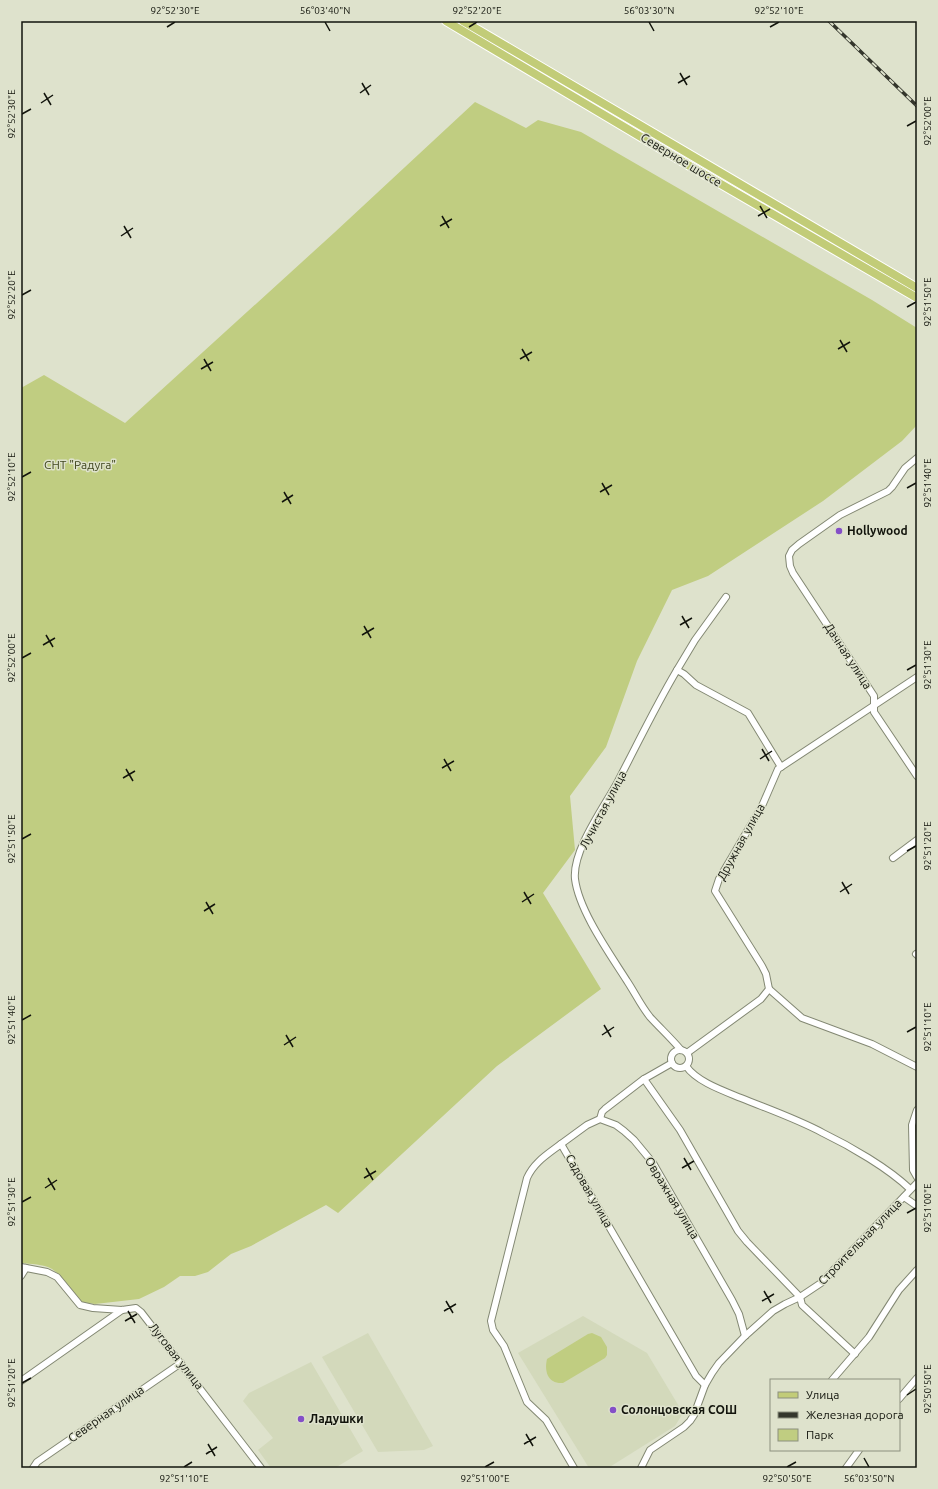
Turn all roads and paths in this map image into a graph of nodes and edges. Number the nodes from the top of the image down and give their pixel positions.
1 (446, 21) edge
2 (463, 21) edge
3 (917, 288) edge
4 (917, 298) edge
5 (917, 458) edge
6 (726, 597) dead end
7 (677, 670) junction
8 (917, 677) edge
9 (873, 707) junction
10 (781, 767) junction
11 (917, 776) edge
12 (917, 840) edge
13 (893, 858) dead end
14 (769, 989) junction
15 (684, 1051) junction
16 (672, 1063) junction
17 (686, 1066) junction
18 (917, 1067) edge
19 (644, 1079) junction
20 (917, 1110) edge
21 (600, 1119) junction
22 (561, 1144) junction
23 (917, 1177) edge
24 (917, 1183) edge
25 (910, 1189) junction
26 (904, 1197) junction
27 (917, 1206) edge
28 (23, 1268) edge
29 (917, 1270) edge
30 (21, 1276) edge
31 (800, 1297) junction
32 (122, 1310) junction
33 (745, 1336) junction
34 (855, 1354) junction
35 (181, 1363) junction
36 (917, 1378) edge
37 (833, 1379) edge
38 (21, 1380) edge
39 (705, 1385) junction
40 (900, 1398) edge
41 (858, 1451) edge
42 (33, 1468) edge
43 (261, 1468) edge
44 (574, 1468) edge
45 (641, 1468) edge
46 (846, 1468) edge

1 - 4 main road, Северное шоссе
2 - 3 main road, Северное шоссе
5 - 9 street, Дачная улица
6 - 7 street, Лучистая улица
7 - 10 street
7 - 15 street, Лучистая улица
8 - 9 street, Дружная улица
9 - 10 street, Дружная улица
9 - 11 street, Дачная улица
10 - 14 street, Дружная улица
12 - 13 street
14 - 15 street
14 - 18 street
15 - 16 street
15 - 17 street
16 - 17 street
16 - 19 street
17 - 25 street
19 - 21 street
19 - 31 street
20 - 23 street
21 - 22 street
21 - 33 street, Овражная улица
22 - 39 street, Садовая улица
22 - 44 street, Садовая улица
24 - 25 street, Строительная улица
25 - 26 street, Строительная улица
26 - 27 street
26 - 31 street, Строительная улица
28 - 30 street
28 - 32 street, Луговая улица
29 - 34 street
31 - 33 street, Строительная улица
31 - 34 street
32 - 35 street, Луговая улица
32 - 38 street
33 - 39 street, Строительная улица
34 - 37 street
35 - 42 street, Северная улица
35 - 43 street, Луговая улица
36 - 40 street
39 - 45 street, Строительная улица
41 - 46 street

